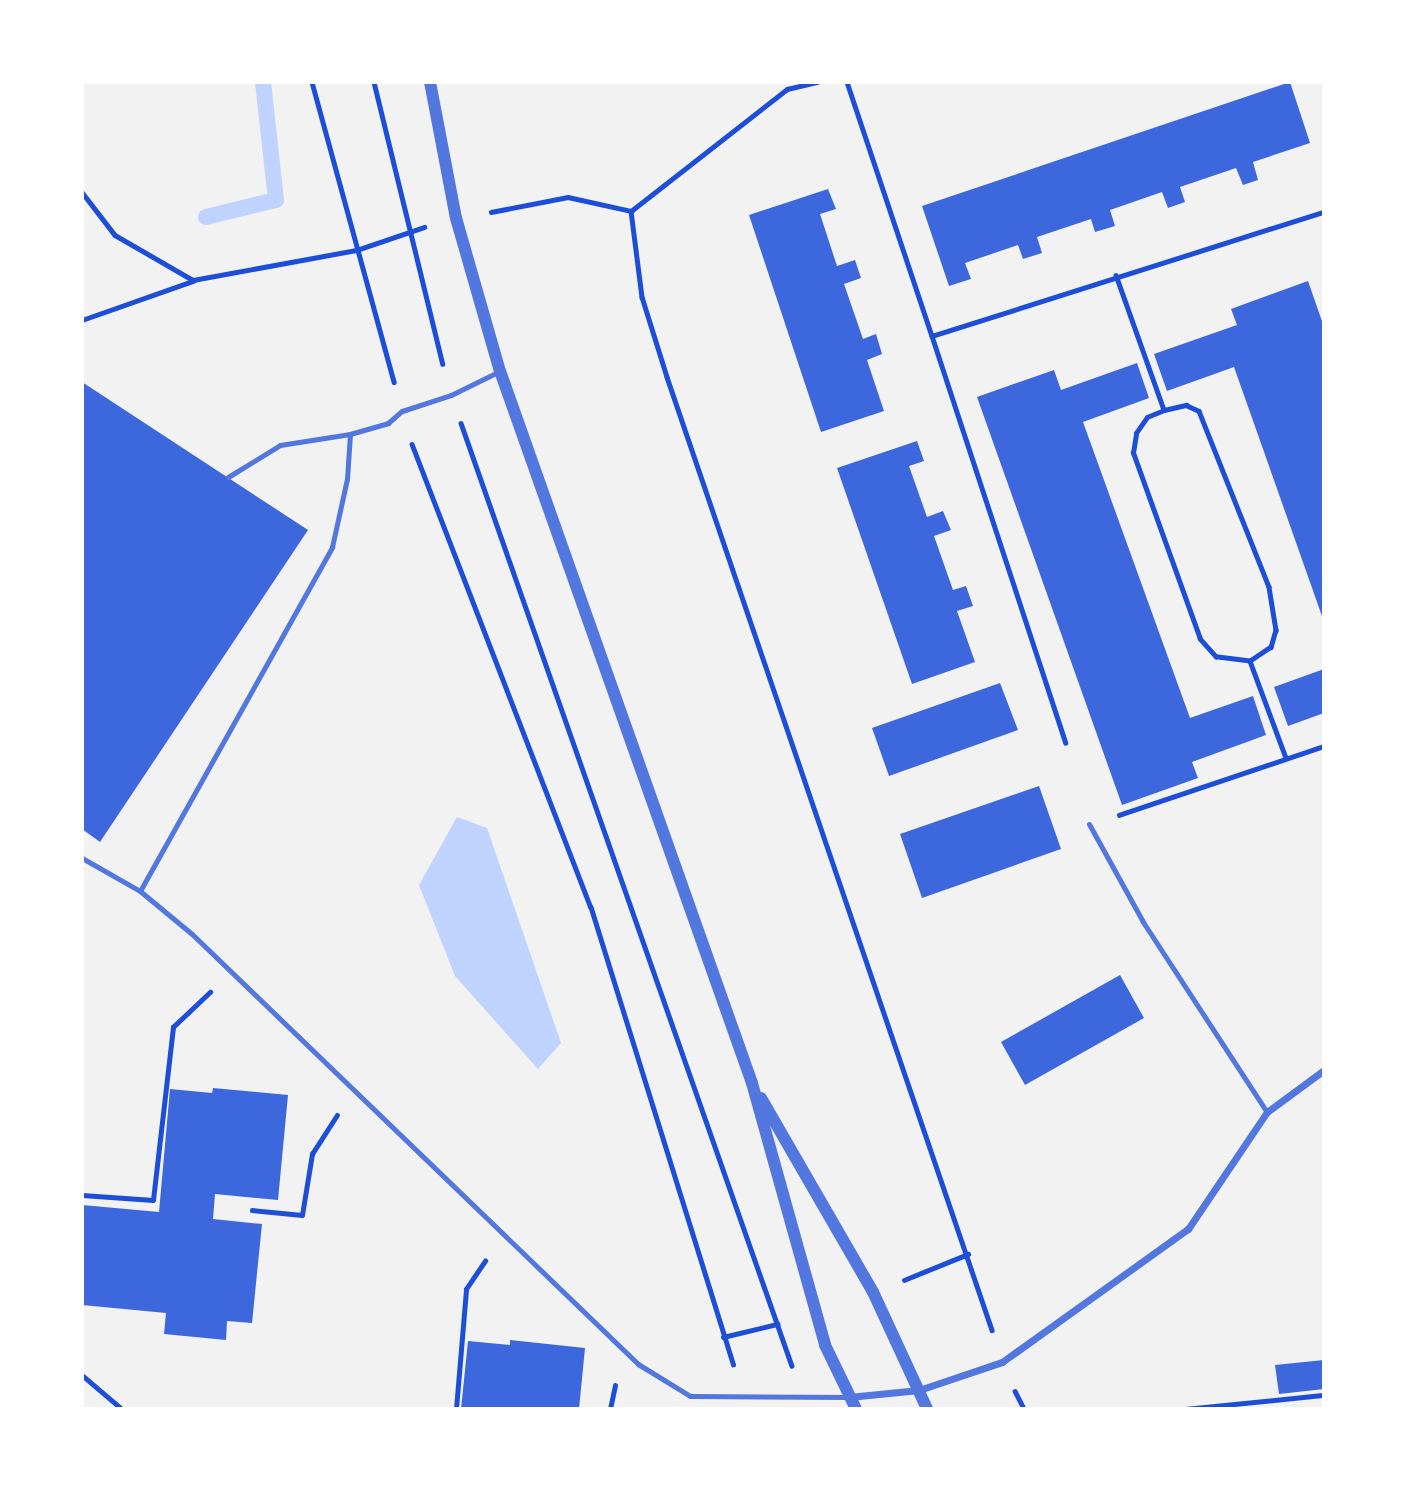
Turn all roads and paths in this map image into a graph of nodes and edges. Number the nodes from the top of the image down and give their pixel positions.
1 (312, 82) edge
2 (374, 82) edge
3 (430, 82) edge
4 (817, 82) edge
5 (846, 82) edge
6 (787, 85) edge
7 (82, 192) edge
8 (631, 211) junction
9 (1324, 212) edge
10 (456, 218) junction
11 (408, 232) junction
12 (357, 250) junction
13 (1116, 275) junction
14 (194, 281) junction
15 (82, 320) edge
16 (932, 336) junction
17 (500, 371) junction
18 (452, 396) junction
19 (1164, 410) junction
20 (402, 411) junction
21 (350, 434) junction
22 (228, 478) dead end
23 (1250, 661) junction
24 (1066, 743) dead end
25 (1324, 746) edge
26 (1286, 758) junction
27 (1090, 824) joint
28 (82, 858) edge
29 (140, 891) junction
30 (232, 973) junction
31 (1324, 1070) edge
32 (752, 1083) junction
33 (353, 1091) junction
34 (1267, 1112) junction
35 (82, 1195) edge
36 (253, 1210) dead end
37 (502, 1238) junction
38 (968, 1254) dead end
39 (82, 1375) edge
40 (919, 1390) junction
41 (1324, 1395) edge
42 (746, 1399) junction
43 (803, 1400) junction
44 (852, 1403) edge
45 (122, 1409) edge
46 (456, 1409) edge
47 (927, 1409) edge
48 (1185, 1409) edge

1 - 12 path
2 - 11 path
3 - 10 street
4 - 6 path
5 - 16 path
6 - 8 path
7 - 14 path
8 - 10 path
8 - 38 path
9 - 13 path
10 - 11 path
10 - 17 street
11 - 12 path
11 - 18 path
12 - 14 path
12 - 20 path
13 - 16 path
13 - 19 path
14 - 15 path
16 - 24 path
17 - 18 lane
17 - 32 street
18 - 20 lane
18 - 43 path
19 - 23 path
19 - 23 path
20 - 21 lane
20 - 42 path
21 - 22 lane
21 - 29 lane
23 - 26 path
25 - 26 path
26 - 27 path
27 - 34 lane
28 - 29 lane
29 - 30 lane
30 - 33 lane
30 - 35 path
31 - 34 street
32 - 40 street
32 - 44 street
33 - 36 path
33 - 37 lane
34 - 40 street
37 - 42 lane
37 - 46 path
39 - 45 path
40 - 44 street
40 - 47 street
41 - 48 path
42 - 43 lane
43 - 44 lane

